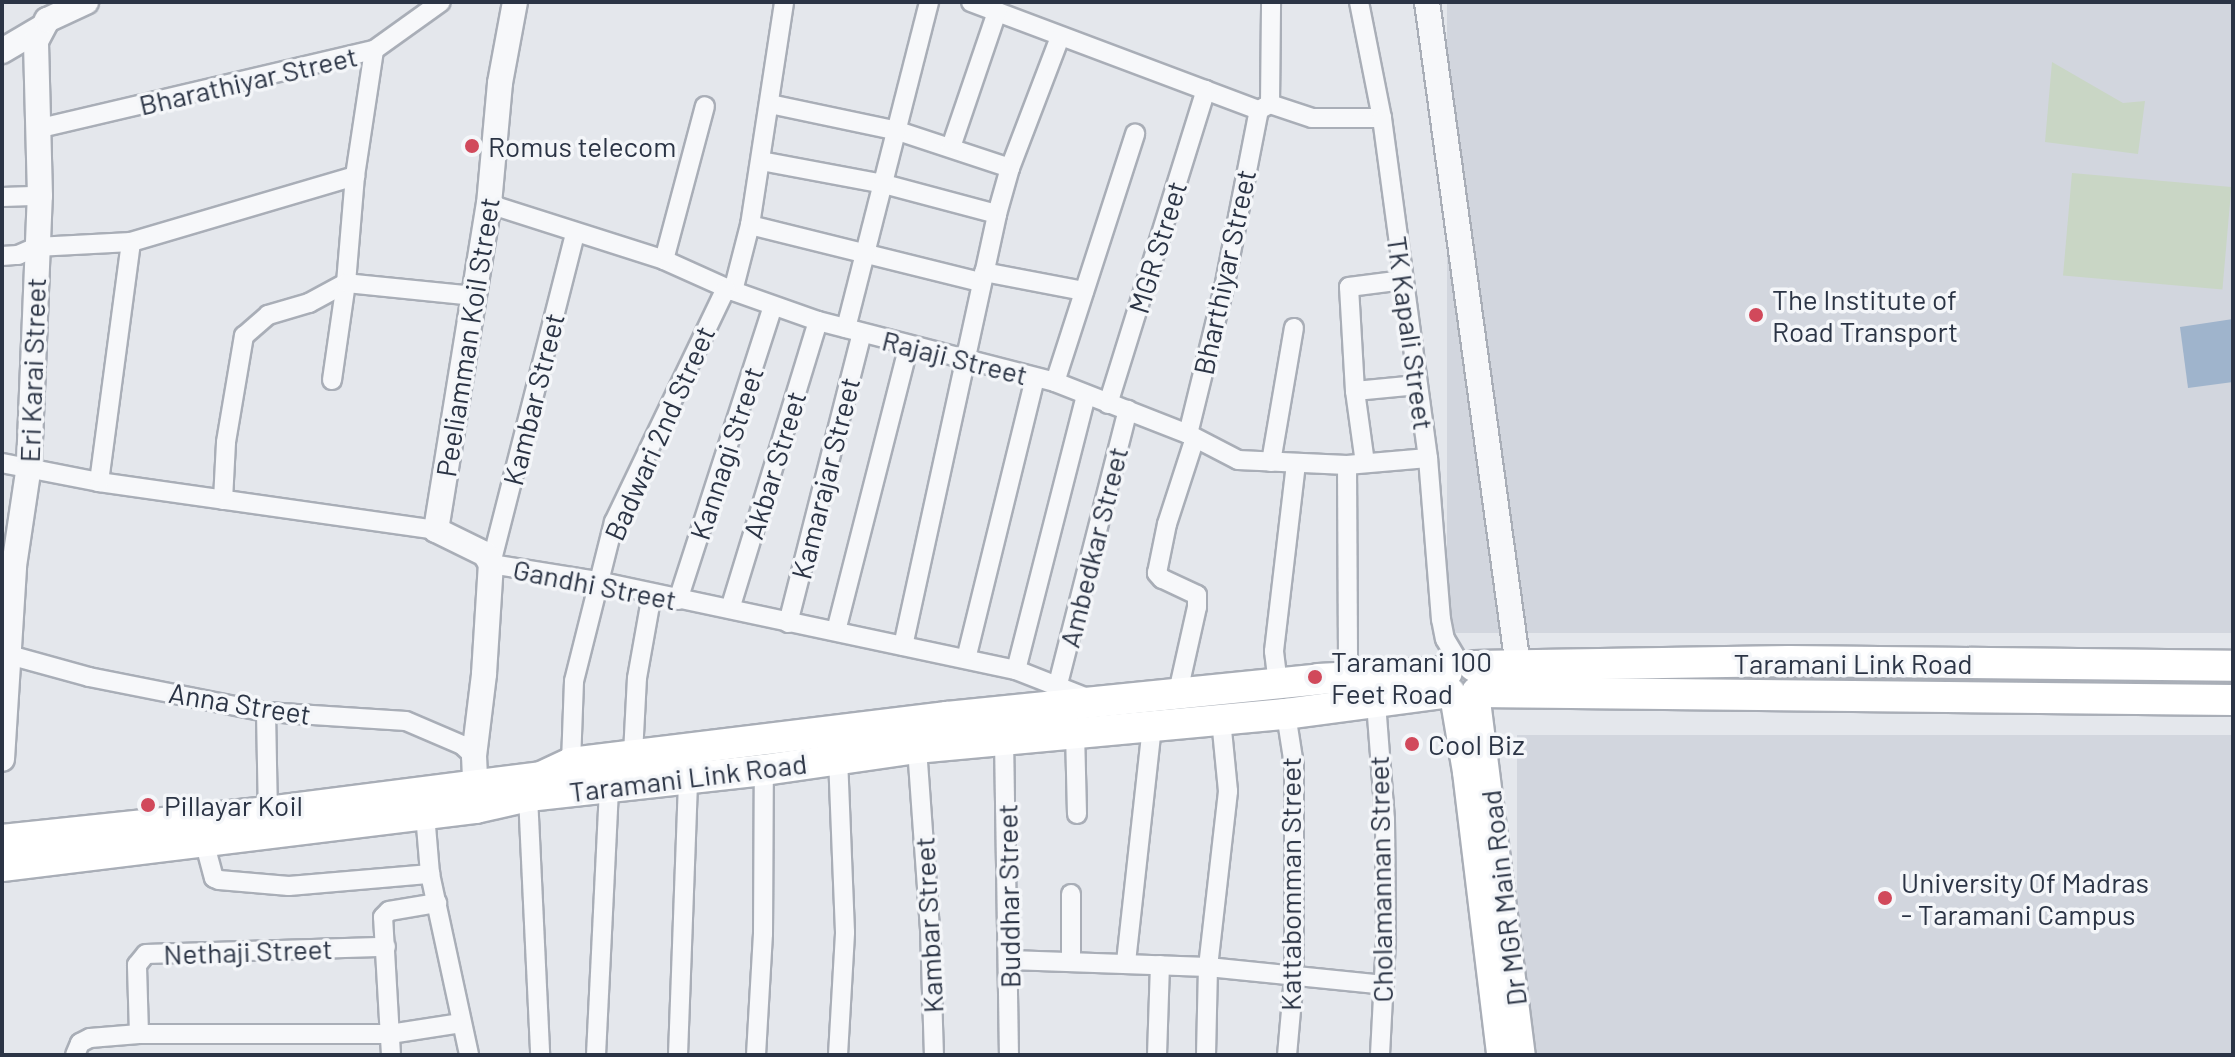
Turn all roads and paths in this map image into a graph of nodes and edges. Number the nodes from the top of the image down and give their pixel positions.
1 (86, 2) edge
2 (441, 2) edge
3 (515, 2) edge
4 (784, 2) edge
5 (929, 2) edge
6 (971, 2) edge
7 (1271, 2) edge
8 (1359, 2) edge
9 (1427, 2) edge
10 (997, 12) junction
11 (41, 28) junction
12 (1060, 37) junction
13 (374, 50) junction
14 (2, 51) edge
15 (1206, 90) junction
16 (770, 104) junction
17 (705, 106) dead end
18 (1264, 107) junction
19 (1382, 118) junction
20 (41, 128) junction
21 (898, 131) junction
22 (1135, 134) dead end
23 (951, 147) junction
24 (761, 161) junction
25 (1010, 168) junction
26 (355, 176) junction
27 (884, 184) junction
28 (40, 196) junction
29 (2, 197) edge
30 (489, 204) junction
31 (997, 214) junction
32 (750, 225) junction
33 (575, 234) junction
34 (131, 242) junction
35 (36, 247) junction
36 (865, 252) junction
37 (2, 256) edge
38 (664, 260) junction
39 (982, 277) junction
40 (1404, 280) junction
41 (346, 283) junction
42 (729, 290) junction
43 (1084, 291) junction
44 (475, 296) junction
45 (773, 306) junction
46 (818, 321) junction
47 (1294, 328) dead end
48 (854, 331) junction
49 (909, 345) junction
50 (965, 358) junction
51 (1035, 378) junction
52 (332, 380) dead end
53 (1055, 382) junction
54 (1418, 385) junction
55 (1355, 391) junction
56 (1086, 396) junction
57 (1108, 404) junction
58 (1128, 410) junction
59 (1192, 436) junction
60 (1428, 458) junction
61 (1271, 462) junction
62 (2, 463) edge
63 (1296, 464) junction
64 (1356, 464) junction
65 (29, 466) junction
66 (99, 482) junction
67 (223, 500) junction
68 (436, 530) junction
69 (491, 564) junction
70 (597, 581) junction
71 (652, 594) junction
72 (678, 600) junction
73 (730, 609) junction
74 (788, 623) junction
75 (836, 631) junction
76 (903, 646) junction
77 (5, 654) edge
78 (966, 659) junction
79 (2233, 666) edge
80 (1016, 670) junction
81 (1519, 676) junction
82 (1348, 677) junction
83 (1462, 682) junction
84 (1058, 684) junction
85 (1278, 684) junction
86 (1178, 692) junction
87 (1093, 700) junction
88 (2233, 700) edge
89 (1376, 703) junction
90 (266, 712) junction
91 (1286, 714) junction
92 (1221, 719) junction
93 (1152, 725) junction
94 (1075, 732) junction
95 (1004, 738) junction
96 (917, 748) junction
97 (633, 754) junction
98 (2, 756) edge
99 (838, 757) junction
100 (571, 763) junction
101 (764, 770) junction
102 (688, 778) junction
103 (475, 783) junction
104 (609, 789) junction
105 (528, 796) junction
106 (268, 812) junction
107 (425, 814) junction
108 (1077, 814) dead end
109 (2, 840) edge
110 (204, 841) junction
111 (2, 866) edge
112 (430, 874) junction
113 (1071, 894) dead end
114 (437, 903) junction
115 (386, 947) junction
116 (1010, 960) junction
117 (1071, 962) junction
118 (1126, 962) junction
119 (1160, 965) junction
120 (1208, 967) junction
121 (1294, 977) junction
122 (1384, 985) junction
123 (461, 1023) junction
124 (139, 1034) junction
125 (390, 1034) junction
126 (75, 1055) edge
127 (391, 1055) edge
128 (469, 1055) edge
129 (540, 1055) edge
130 (596, 1055) edge
131 (678, 1055) edge
132 (756, 1055) edge
133 (838, 1055) edge
134 (934, 1055) edge
135 (1009, 1055) edge
136 (1157, 1055) edge
137 (1206, 1055) edge
138 (1287, 1055) edge
139 (1380, 1055) edge
140 (1500, 1055) edge
141 (1522, 1055) edge

1 - 11 street
2 - 13 street, Bharathiyar Street
3 - 30 street, Peeliamman Koil Street
4 - 16 street, Badwari 2nd Street
5 - 21 street, Kamarajar Street
6 - 10 street
7 - 18 street, Bharthiyar Street
8 - 19 street, TK Kapali Street
9 - 81 street
10 - 12 street
10 - 23 street
11 - 14 street
11 - 20 street, Eri Karai Street
12 - 15 street
12 - 25 street
13 - 20 street, Bharathiyar Street
13 - 26 street
15 - 18 street
15 - 57 street, MGR Street
16 - 21 street
16 - 24 street, Badwari 2nd Street
17 - 38 street
18 - 19 street
18 - 59 street, Bharthiyar Street
19 - 40 street, TK Kapali Street
20 - 28 street, Eri Karai Street
21 - 23 street
21 - 27 street, Kamarajar Street
22 - 43 street
23 - 25 street
24 - 27 street
24 - 32 street, Badwari 2nd Street
25 - 31 street
26 - 34 street
26 - 41 street
27 - 31 street
27 - 36 street, Kamarajar Street
28 - 29 street
28 - 35 street, Eri Karai Street
30 - 33 street, Rajaji Street
30 - 44 street, Peeliamman Koil Street
31 - 39 street
32 - 36 street
32 - 42 street, Badwari 2nd Street
33 - 38 street, Rajaji Street
33 - 69 street, Kambar Street
34 - 35 street
34 - 66 street
35 - 37 street
35 - 65 street, Eri Karai Street
36 - 39 street
36 - 48 street, Kamarajar Street
38 - 42 street, Rajaji Street
39 - 43 street
39 - 50 street
40 - 54 street, TK Kapali Street
40 - 55 street
41 - 44 street
41 - 52 street
41 - 67 street
42 - 45 street, Rajaji Street
42 - 70 street, Badwari 2nd Street
43 - 53 street
44 - 68 street, Peeliamman Koil Street
45 - 46 street, Rajaji Street
45 - 72 street, Kannagi Street
46 - 48 street, Rajaji Street
46 - 73 street, Akbar Street
47 - 61 street
48 - 49 street, Rajaji Street
48 - 74 street, Kamarajar Street
49 - 50 street, Rajaji Street
49 - 75 street
50 - 51 street, Rajaji Street
50 - 76 street
51 - 53 street, Rajaji Street
51 - 78 street
53 - 56 street, Rajaji Street
54 - 55 street
54 - 60 street, TK Kapali Street
55 - 64 street
56 - 57 street, Rajaji Street
56 - 80 street
57 - 58 street, Rajaji Street
58 - 59 street, Rajaji Street
58 - 84 street, Ambedkar Street
59 - 61 street, Rajaji Street
59 - 86 street, Bharthiyar Street
60 - 64 street, Rajaji Street
60 - 83 street, TK Kapali Street
61 - 63 street, Rajaji Street
62 - 65 street, Gandhi Street
63 - 64 street, Rajaji Street
63 - 85 street
64 - 82 street
65 - 66 street, Gandhi Street
65 - 77 street, Eri Karai Street
66 - 67 street, Gandhi Street
67 - 68 street, Gandhi Street
68 - 69 street, Gandhi Street
69 - 70 street, Gandhi Street
69 - 103 street
70 - 71 street, Gandhi Street
70 - 100 street, Badwari 2nd Street
71 - 72 street, Gandhi Street
71 - 97 street
72 - 73 street, Gandhi Street
73 - 74 street, Gandhi Street
74 - 75 street, Gandhi Street
75 - 76 street, Gandhi Street
76 - 78 street, Gandhi Street
77 - 90 street, Anna Street
77 - 98 street, Eri Karai Street
78 - 80 street, Gandhi Street
79 - 81 main road, Taramani Link Road
80 - 84 street, Gandhi Street
81 - 83 main road, Taramani Link Road
81 - 88 main road, Taramani Link Road
82 - 83 main road, Taramani Link Road
82 - 85 main road, Taramani Link Road
83 - 89 main road, Taramani Link Road
83 - 140 main road, Dr MGR Main Road
83 - 141 main road, Dr MGR Main Road
84 - 87 street, Gandhi Street
85 - 86 main road, Taramani Link Road
86 - 87 main road, Taramani Link Road
87 - 97 main road, Taramani Link Road
89 - 91 main road, Taramani Link Road
89 - 122 street, Cholamannan Street
90 - 103 street, Anna Street
90 - 106 street
91 - 92 main road, Taramani Link Road
91 - 121 street, Kattabomman Street
92 - 93 main road, Taramani Link Road
92 - 120 street
93 - 94 main road, Taramani Link Road
93 - 118 street
94 - 95 main road, Taramani Link Road
94 - 108 street
95 - 96 main road, Taramani Link Road
95 - 116 street, Buddhar Street
96 - 99 main road, Taramani Link Road
96 - 134 street, Kambar Street
97 - 100 main road, Taramani Link Road
99 - 101 main road, Taramani Link Road
99 - 133 street
100 - 103 main road, Taramani Link Road
101 - 102 main road, Taramani Link Road
101 - 132 street
102 - 104 main road, Taramani Link Road
102 - 131 street
103 - 105 main road, Taramani Link Road
103 - 106 main road, Taramani Link Road
103 - 107 main road, Taramani Link Road
104 - 105 main road, Taramani Link Road
104 - 130 street
105 - 129 street
106 - 109 main road, Taramani Link Road
107 - 110 main road, Taramani Link Road
107 - 112 street
110 - 111 main road, Taramani Link Road
110 - 112 street
112 - 114 street
113 - 117 street
114 - 115 street
114 - 123 street
115 - 124 street, Nethaji Street
115 - 125 street
116 - 117 street
116 - 135 street, Buddhar Street
117 - 118 street
118 - 119 street
119 - 120 street
119 - 136 street
120 - 121 street
120 - 137 street
121 - 122 street
121 - 138 street, Kattabomman Street
122 - 139 street, Cholamannan Street
123 - 125 street
123 - 128 street
124 - 125 street
124 - 126 street
125 - 127 street

